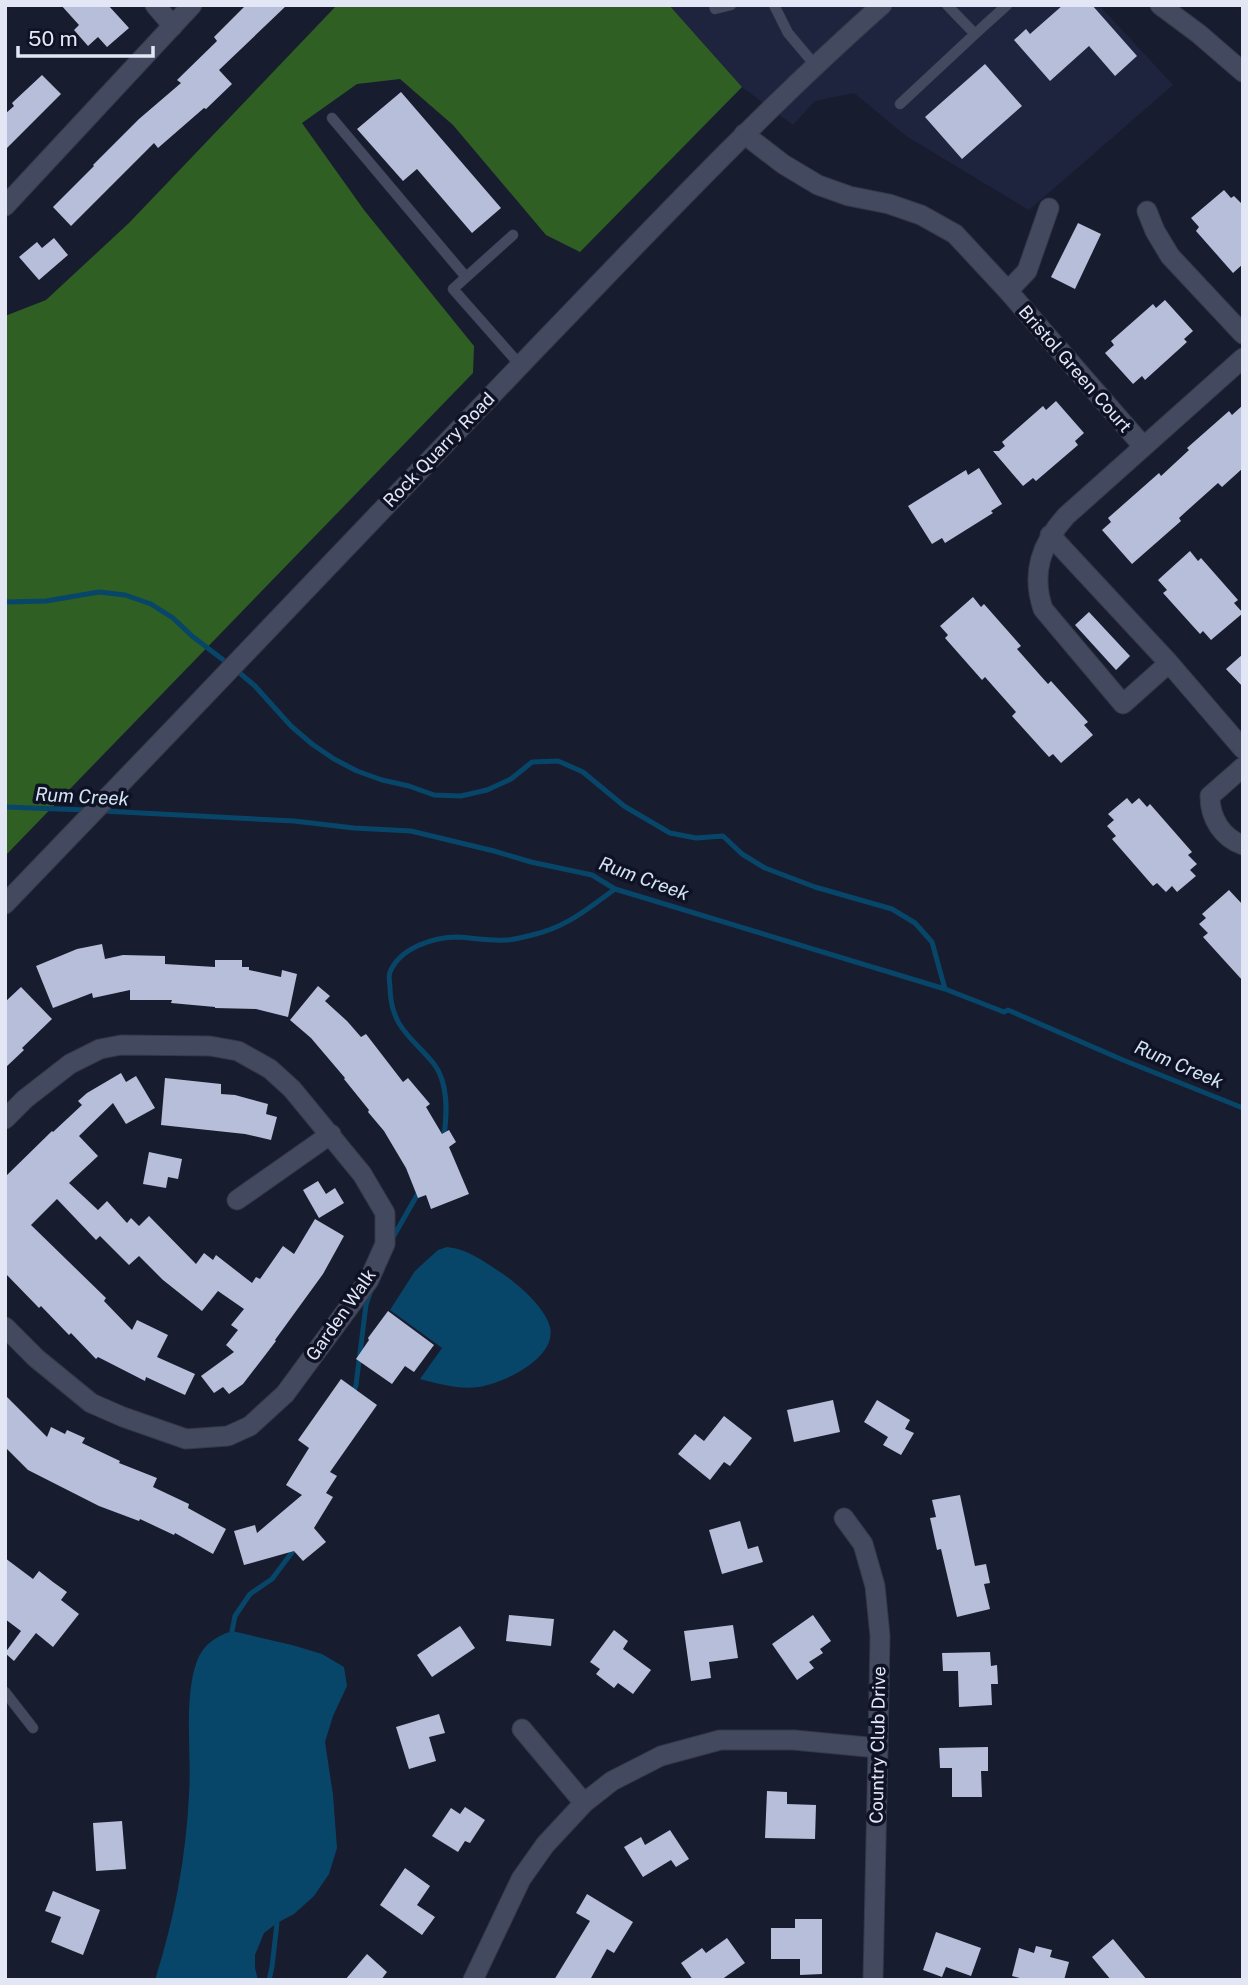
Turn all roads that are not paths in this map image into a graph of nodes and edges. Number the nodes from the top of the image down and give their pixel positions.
1 (155, 5) edge
2 (192, 5) edge
3 (713, 5) edge
4 (731, 5) edge
5 (774, 5) edge
6 (882, 5) edge
7 (947, 5) edge
8 (1007, 5) edge
9 (1160, 5) edge
10 (173, 26) junction
11 (975, 34) junction
12 (815, 65) junction
13 (1243, 72) edge
14 (900, 104) dead end
15 (332, 118) dead end
16 (744, 134) junction
17 (5, 206) edge
18 (1049, 208) dead end
19 (1147, 211) dead end
20 (513, 235) dead end
21 (466, 277) junction
22 (1008, 291) junction
23 (1243, 334) edge
24 (1243, 358) edge
25 (520, 365) junction
26 (1143, 446) junction
27 (1051, 536) junction
28 (1169, 663) junction
29 (1243, 749) edge
30 (1243, 767) edge
31 (1243, 845) edge
32 (5, 904) edge
33 (5, 1119) edge
34 (331, 1135) junction
35 (237, 1200) dead end
36 (5, 1327) edge
37 (844, 1518) dead end
38 (5, 1692) edge
39 (33, 1728) dead end
40 (522, 1728) dead end
41 (878, 1748) junction
42 (584, 1803) junction
43 (473, 1980) edge
44 (873, 1980) edge

1 - 10 street
2 - 10 street
3 - 4 lane
5 - 12 lane
6 - 12 street, Rock Quarry Road
7 - 11 lane
8 - 11 lane
9 - 13 street
10 - 17 street
11 - 14 lane
12 - 16 street, Rock Quarry Road
15 - 21 lane
16 - 22 street, Bristol Green Court
16 - 25 street, Rock Quarry Road
18 - 22 street, Bristol Green Court
19 - 23 street
20 - 21 lane
21 - 25 lane
22 - 26 street, Bristol Green Court
24 - 26 street, Bristol Green Court
25 - 32 street, Rock Quarry Road
26 - 27 street, Bristol Green Court
27 - 28 street
27 - 28 street, Bristol Green Court
28 - 29 street
30 - 31 street
33 - 34 street, Garden Walk
34 - 35 street
34 - 36 street, Garden Walk
37 - 41 street, Country Club Drive
38 - 39 lane
40 - 42 street
41 - 42 street
41 - 44 street, Country Club Drive
42 - 43 street

